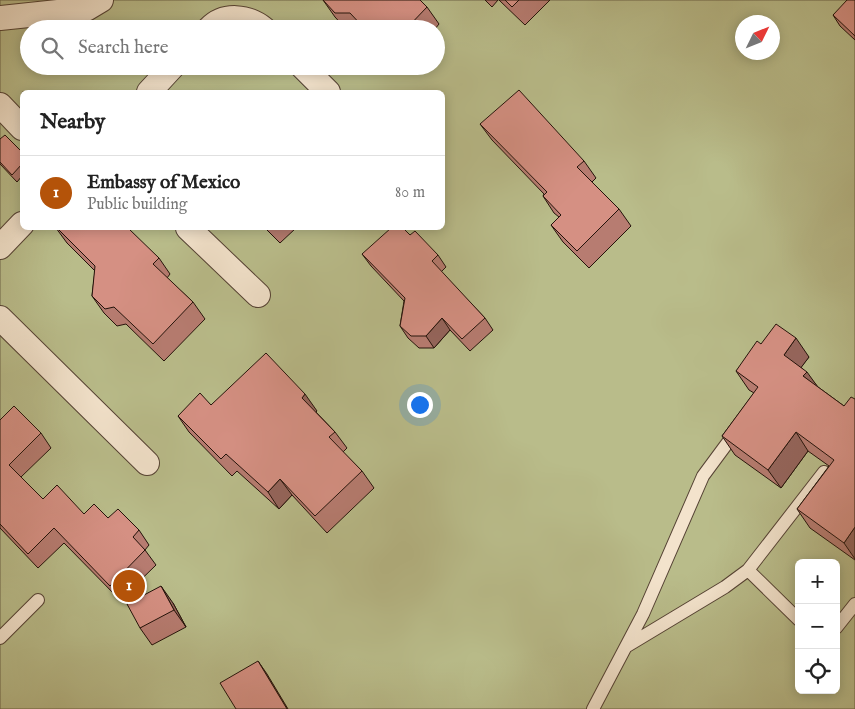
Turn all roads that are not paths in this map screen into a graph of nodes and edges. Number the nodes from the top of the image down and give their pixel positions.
1 (101, 0) edge
2 (0, 18) edge
3 (226, 20) edge
4 (251, 20) edge
5 (165, 75) edge
6 (311, 75) edge
7 (151, 90) edge
8 (326, 90) edge
9 (0, 105) edge
10 (20, 126) edge
11 (20, 226) edge
12 (190, 230) edge
13 (0, 247) edge
14 (258, 295) dead end
15 (0, 318) edge
16 (743, 421) edge
17 (147, 463) dead end
18 (824, 472) edge
19 (748, 570) junction
20 (38, 600) dead end
21 (855, 604) edge
22 (795, 616) edge
23 (840, 623) edge
24 (0, 638) edge
25 (627, 646) junction
26 (593, 709) edge

1 - 2 street
3 - 4 street
5 - 7 street
6 - 8 street
9 - 10 street
11 - 13 street
12 - 14 street
15 - 17 street
16 - 25 lane
18 - 19 lane
19 - 22 lane
19 - 25 lane
20 - 24 lane
21 - 23 lane
25 - 26 lane

